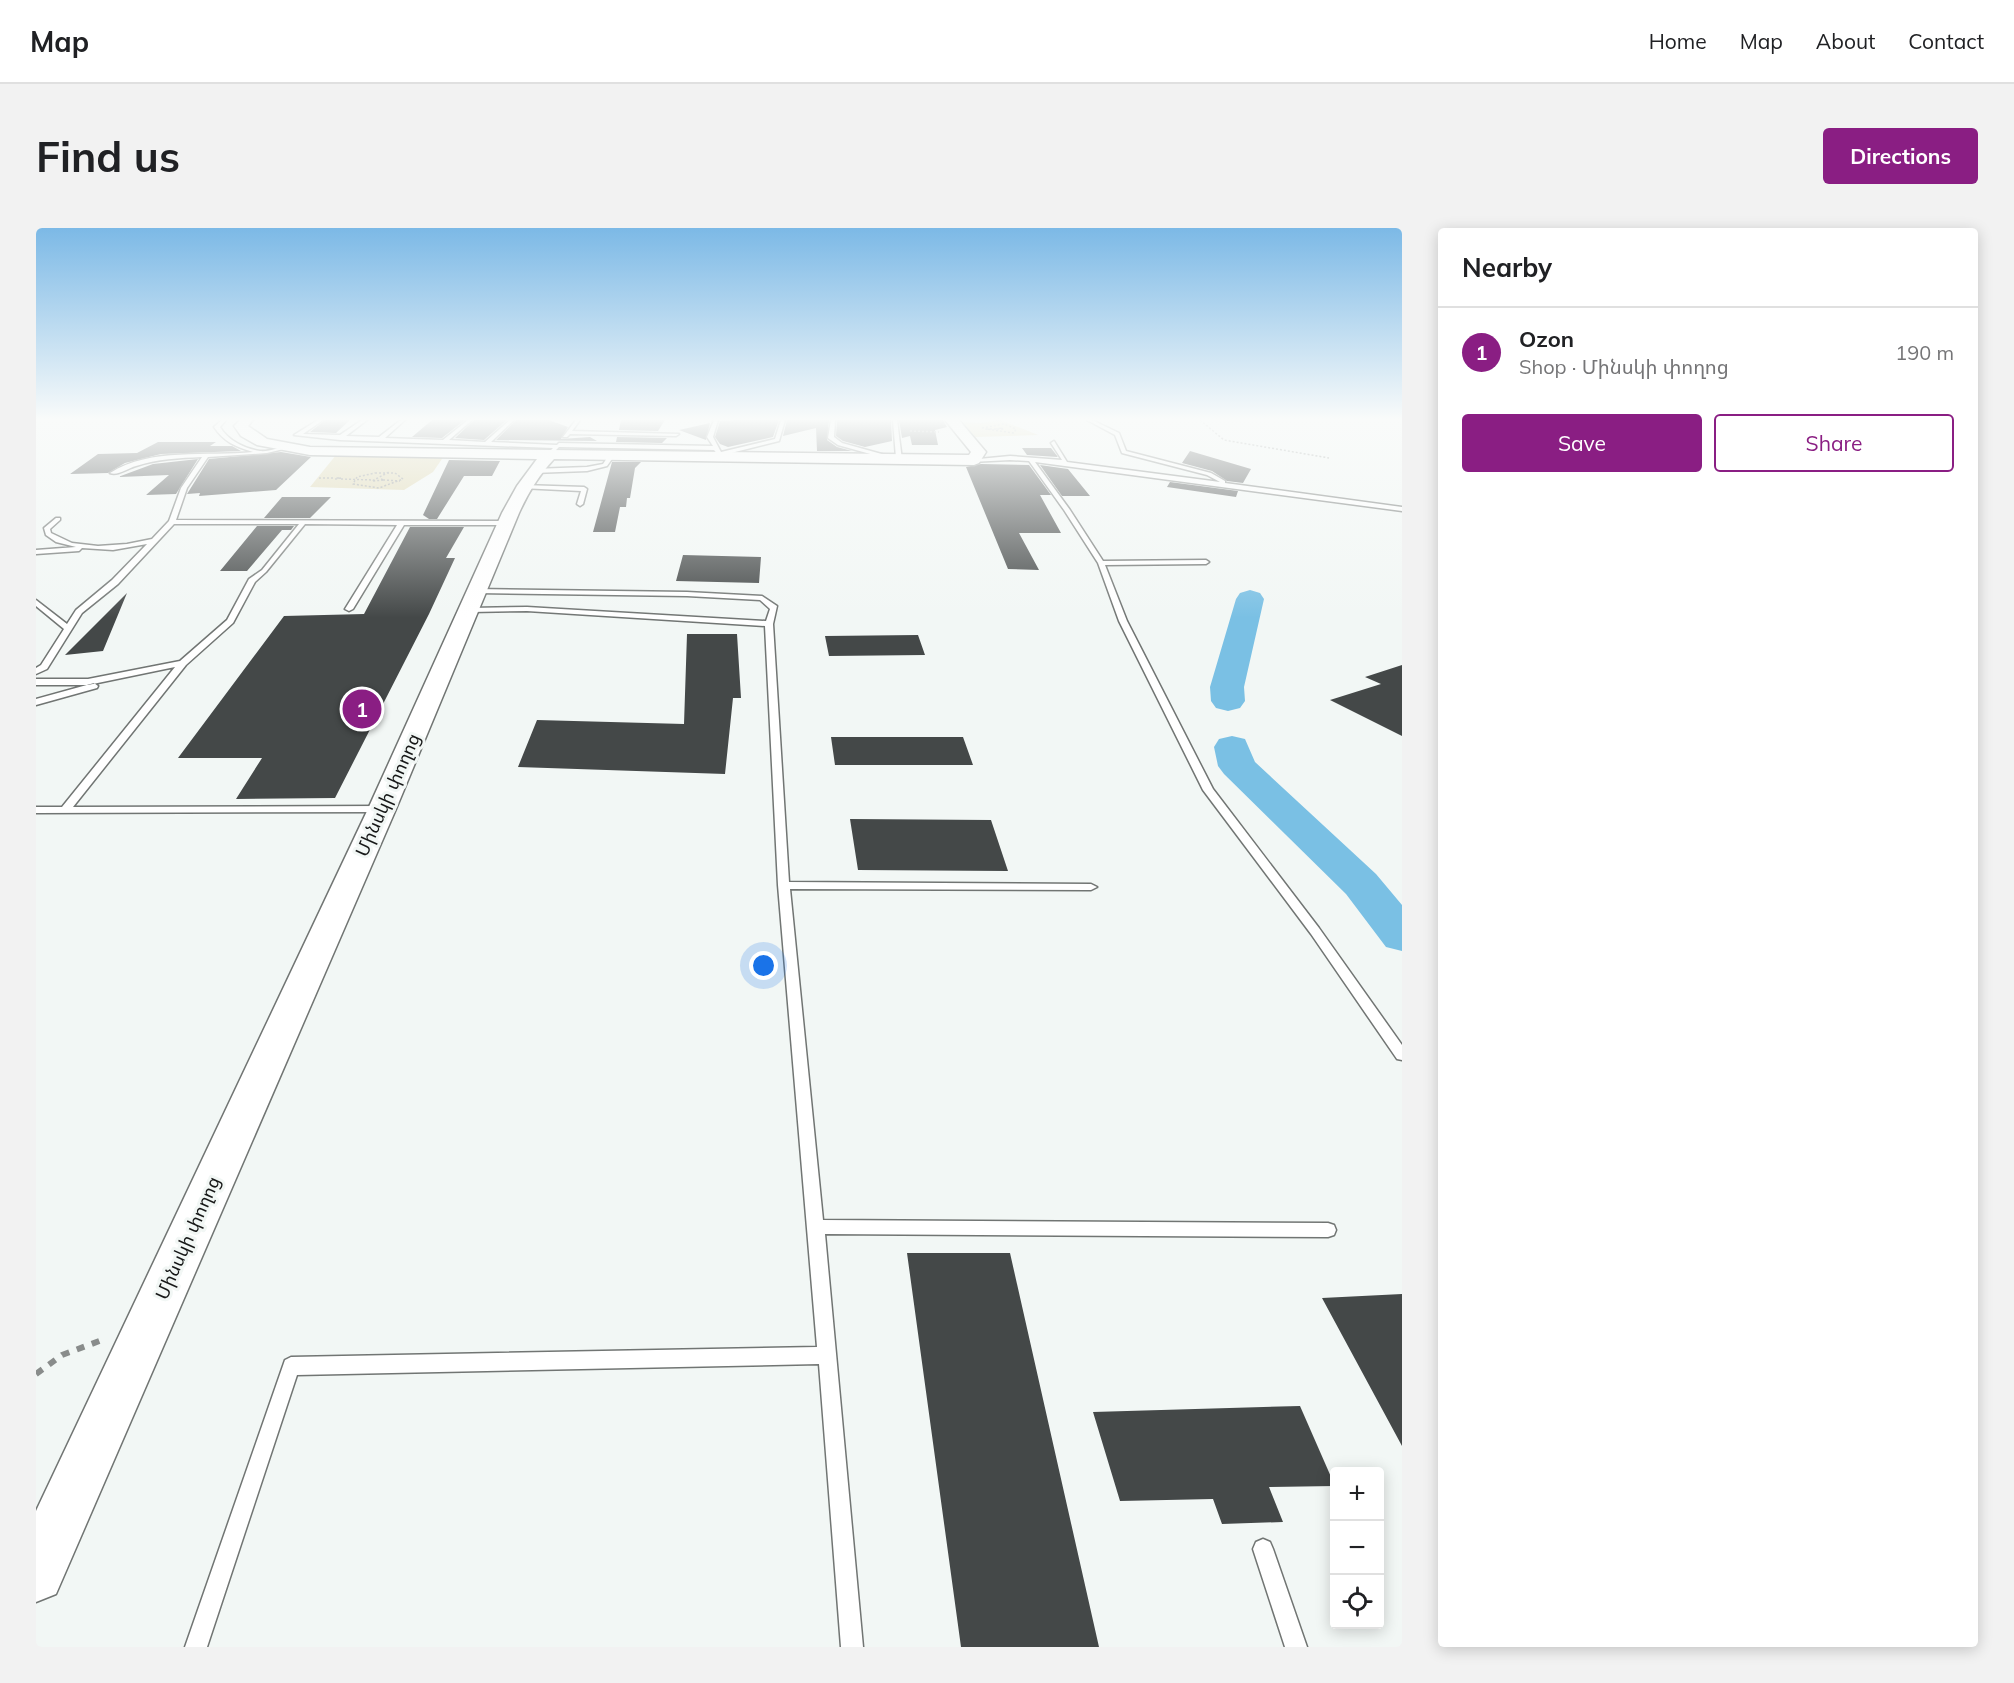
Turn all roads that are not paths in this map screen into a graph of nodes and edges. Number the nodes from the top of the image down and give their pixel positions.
1 (184, 486) edge
2 (529, 486) edge
3 (581, 486) edge
4 (1050, 486) edge
5 (1226, 486) edge
6 (1231, 487) joint
7 (580, 504) dead end
8 (1402, 509) edge
9 (58, 519) dead end
10 (172, 522) junction
11 (304, 522) junction
12 (402, 522) junction
13 (506, 523) junction
14 (153, 541) junction
15 (98, 547) junction
16 (36, 552) edge
17 (1206, 562) dead end
18 (1101, 564) junction
19 (474, 600) junction
20 (36, 602) edge
21 (349, 609) dead end
22 (769, 624) junction
23 (67, 628) junction
24 (183, 663) junction
25 (36, 671) edge
26 (121, 676) junction
27 (36, 682) edge
28 (36, 702) edge
29 (382, 809) junction
30 (36, 810) edge
31 (65, 810) junction
32 (784, 885) junction
33 (1091, 887) dead end
34 (1402, 1055) edge
35 (816, 1227) junction
36 (1328, 1230) dead end
37 (827, 1355) junction
38 (1263, 1549) dead end
39 (36, 1574) edge
40 (196, 1647) edge
41 (852, 1647) edge
42 (1296, 1647) edge

1 - 10 lane
2 - 13 main road, Մինսկի փողոց
3 - 7 lane
4 - 18 lane
5 - 6 lane
6 - 8 lane
9 - 15 lane
10 - 11 lane
10 - 14 lane
11 - 12 lane
11 - 24 lane
12 - 13 lane
12 - 21 lane
13 - 19 main road, Մինսկի փողոց
14 - 15 lane
14 - 23 lane
15 - 16 lane
17 - 18 lane
18 - 34 lane
19 - 22 lane
19 - 22 lane
19 - 29 main road, Մինսկի փողոց
20 - 23 lane
22 - 32 lane
23 - 25 lane
24 - 26 lane
24 - 31 lane
26 - 27 lane
26 - 28 lane
29 - 31 lane
29 - 39 main road, Մինսկի փողոց
30 - 31 lane
32 - 33 lane
32 - 35 lane
35 - 36 lane
35 - 37 lane
37 - 40 lane
37 - 41 lane
38 - 42 lane

